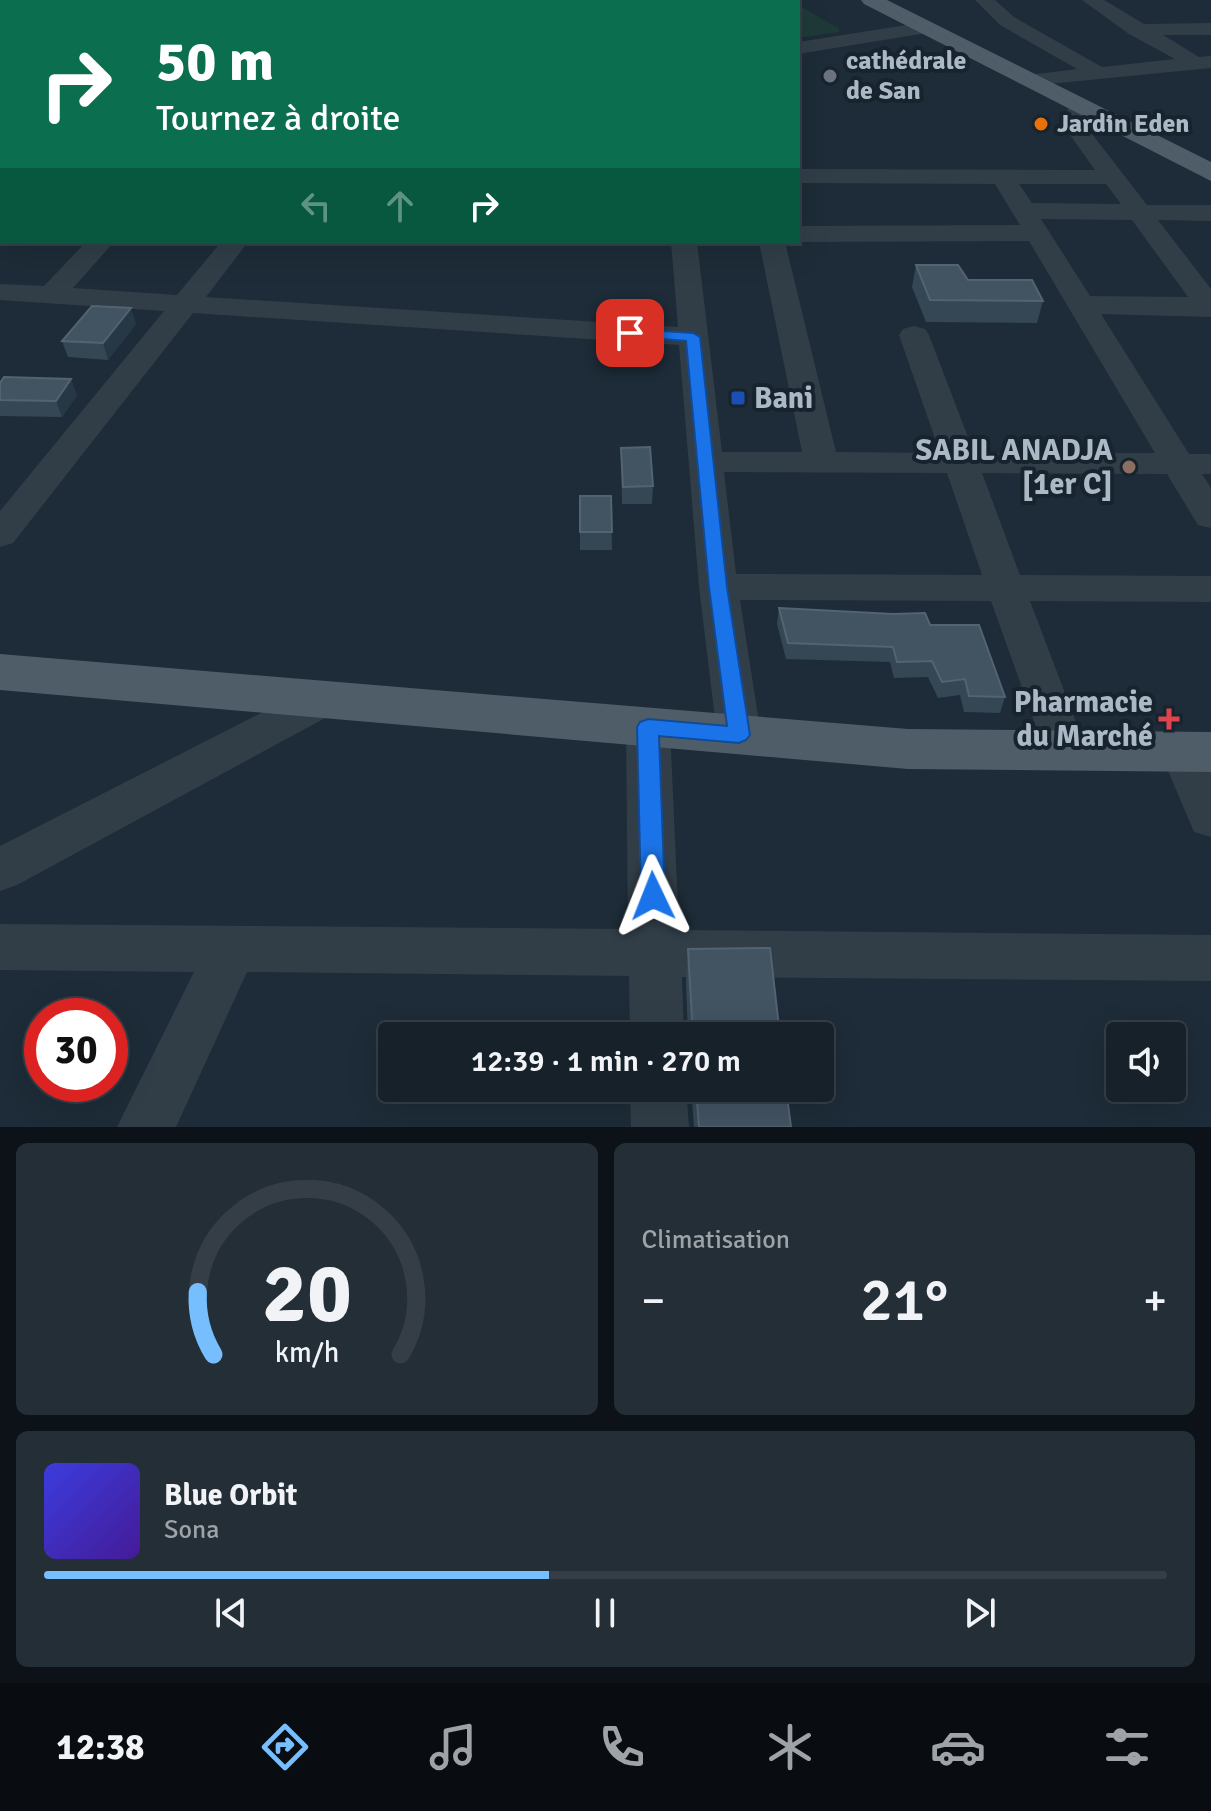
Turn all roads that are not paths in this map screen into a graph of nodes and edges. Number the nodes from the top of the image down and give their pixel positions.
1 (871, 0) edge
2 (984, 0) edge
3 (1091, 0) edge
4 (1190, 10) dead end
5 (926, 28) junction
6 (1211, 29) edge
7 (1170, 30) junction
8 (1141, 33) junction
9 (1115, 37) dead end
10 (1084, 38) dead end
11 (1039, 40) junction
12 (800, 48) edge
13 (1205, 66) edge
14 (1099, 73) junction
15 (1028, 80) junction
16 (1081, 107) junction
17 (1211, 173) edge
18 (800, 176) edge
19 (851, 176) junction
20 (1003, 177) junction
21 (1113, 177) junction
22 (1139, 212) junction
23 (1211, 213) edge
24 (1031, 222) junction
25 (800, 234) edge
26 (99, 244) edge
27 (233, 244) edge
28 (684, 244) edge
29 (772, 244) edge
30 (877, 246) junction
31 (0, 292) edge
32 (51, 295) junction
33 (185, 305) junction
34 (1082, 305) junction
35 (1210, 306) edge
36 (914, 335) dead end
37 (693, 337) junction
38 (706, 462) junction
39 (821, 463) junction
40 (961, 463) junction
41 (1195, 464) edge
42 (1211, 517) edge
43 (0, 535) edge
44 (718, 587) junction
45 (1006, 588) junction
46 (1211, 589) edge
47 (0, 672) edge
48 (325, 699) junction
49 (648, 727) junction
50 (739, 735) junction
51 (1065, 751) junction
52 (1197, 752) edge
53 (1211, 818) edge
54 (0, 870) edge
55 (0, 947) edge
56 (232, 949) junction
57 (654, 952) junction
58 (1211, 958) edge
59 (656, 1022) edge
60 (659, 1102) edge
61 (146, 1127) edge
62 (660, 1127) edge

1 - 5 main road
2 - 11 street
3 - 8 street
4 - 7 street
5 - 12 street
5 - 15 main road
6 - 7 street
7 - 8 street
8 - 9 street
8 - 13 street
10 - 11 street
11 - 14 street
13 - 14 street
14 - 15 street
15 - 16 main road
16 - 17 main road
16 - 21 street
18 - 19 street
19 - 20 street
19 - 30 street
20 - 21 street
20 - 24 street
21 - 22 street
22 - 23 street
22 - 24 street
22 - 35 street
24 - 30 street
24 - 34 street
25 - 30 street
26 - 32 street
27 - 33 street
28 - 37 street
29 - 39 street
31 - 32 street
32 - 33 street
33 - 37 street
33 - 43 street
34 - 35 street
34 - 41 street
36 - 40 street
37 - 38 street
38 - 39 street
38 - 44 street
39 - 40 street
40 - 41 street
40 - 45 street
41 - 42 street
44 - 45 street
44 - 50 street
45 - 46 street
45 - 51 street
47 - 48 main road
48 - 49 main road
48 - 54 street
49 - 50 main road
49 - 57 street
50 - 51 main road
51 - 52 main road
52 - 53 street
55 - 56 street
56 - 57 street
56 - 61 street
57 - 58 street
57 - 59 street
60 - 62 street

